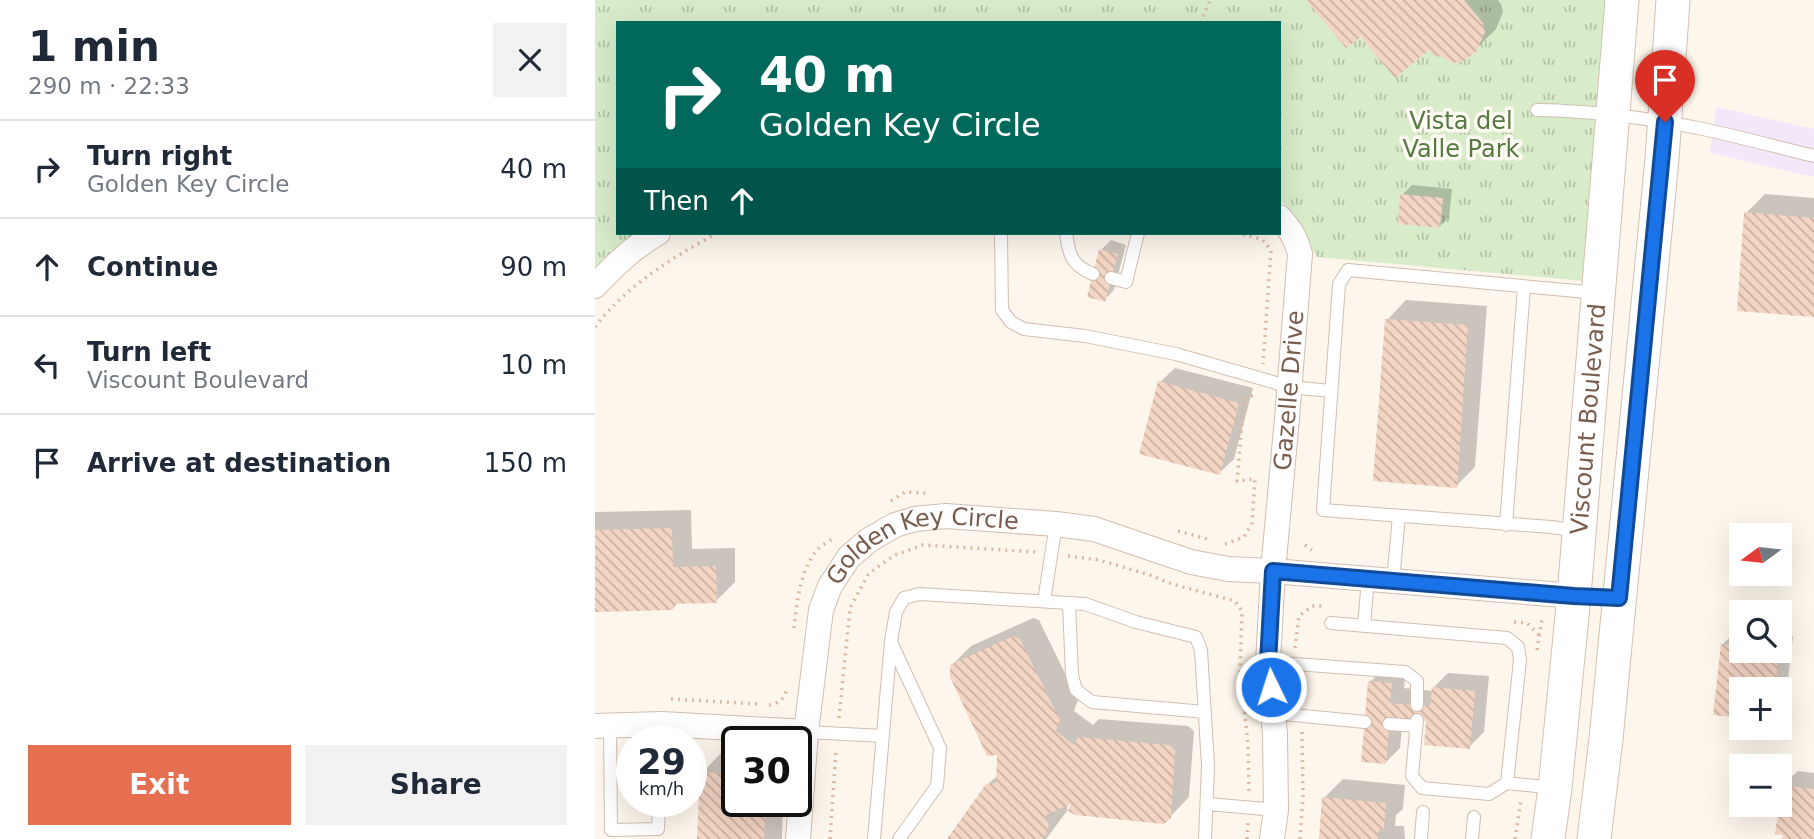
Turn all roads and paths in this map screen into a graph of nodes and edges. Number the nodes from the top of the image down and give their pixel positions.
1 (1210, 0) edge
2 (1622, 0) edge
3 (1673, 0) edge
4 (1203, 21) edge
5 (1537, 110) dead end
6 (1612, 115) junction
7 (1665, 122) junction
8 (1814, 156) edge
9 (1281, 219) edge
10 (654, 235) edge
11 (714, 235) edge
12 (1001, 235) edge
13 (1066, 235) edge
14 (1137, 235) edge
15 (1093, 274) dead end
16 (1111, 278) dead end
17 (595, 286) edge
18 (1524, 287) junction
19 (1598, 293) junction
20 (595, 327) edge
21 (1290, 387) junction
22 (1331, 391) junction
23 (1399, 516) junction
24 (1056, 524) junction
25 (1506, 525) junction
26 (1579, 531) junction
27 (1052, 554) junction
28 (1273, 571) junction
29 (1381, 580) junction
30 (1559, 595) junction
31 (1619, 598) junction
32 (1044, 601) junction
33 (1069, 603) junction
34 (1331, 623) dead end
35 (1364, 626) junction
36 (891, 641) junction
37 (1268, 662) junction
38 (1536, 662) dead end
39 (1417, 705) dead end
40 (1205, 712) junction
41 (1274, 713) junction
42 (1365, 722) dead end
43 (1389, 724) dead end
44 (603, 726) edge
45 (807, 726) edge
46 (721, 730) edge
47 (812, 732) edge
48 (838, 733) junction
49 (883, 736) junction
50 (1507, 783) junction
51 (1539, 786) junction
52 (1208, 804) junction
53 (1249, 808) junction
54 (1276, 810) junction
55 (1423, 812) dead end
56 (658, 817) edge
57 (800, 817) edge
58 (1474, 817) dead end
59 (798, 839) edge
60 (830, 839) edge
61 (874, 839) edge
62 (899, 839) edge
63 (1205, 839) edge
64 (1247, 839) edge
65 (1272, 839) edge
66 (1421, 839) edge
67 (1472, 839) edge
68 (1515, 839) edge
69 (1548, 839) edge
70 (1594, 839) edge

1 - 4 path
2 - 6 main road, Viscount Boulevard
3 - 7 main road, Viscount Boulevard
5 - 6 lane
6 - 7 lane
6 - 19 main road, Viscount Boulevard
7 - 8 lane
7 - 31 main road, Viscount Boulevard
9 - 21 street, Gazelle Drive
10 - 17 street
11 - 20 path
12 - 21 lane
13 - 15 lane
14 - 16 lane
18 - 19 lane
18 - 22 lane
18 - 25 lane
19 - 26 main road, Viscount Boulevard
21 - 22 lane
21 - 28 street, Gazelle Drive
22 - 23 lane
23 - 25 lane
23 - 29 lane
24 - 27 lane
24 - 28 street, Golden Key Circle
24 - 45 street, Golden Key Circle
25 - 26 lane
26 - 30 main road, Viscount Boulevard
27 - 32 lane
27 - 48 path
27 - 53 path
28 - 29 street, Golden Key Circle
28 - 37 street
29 - 30 street, Golden Key Circle
29 - 35 lane
30 - 31 main road
30 - 38 path
30 - 51 main road, Viscount Boulevard
31 - 70 main road, Viscount Boulevard
32 - 33 lane
32 - 36 lane
33 - 40 lane
33 - 40 lane
34 - 35 lane
35 - 50 lane
36 - 49 lane
36 - 62 lane
37 - 39 lane
37 - 41 street
40 - 52 lane
41 - 42 lane
41 - 54 street
43 - 50 lane
44 - 46 street
44 - 56 lane
47 - 48 lane
48 - 49 lane
48 - 60 path
49 - 61 lane
50 - 51 lane
51 - 68 path
51 - 69 main road, Viscount Boulevard
52 - 53 lane
52 - 63 lane
53 - 54 lane
53 - 64 path
54 - 65 street
55 - 66 lane
57 - 59 street, Golden Key Circle
58 - 67 lane

